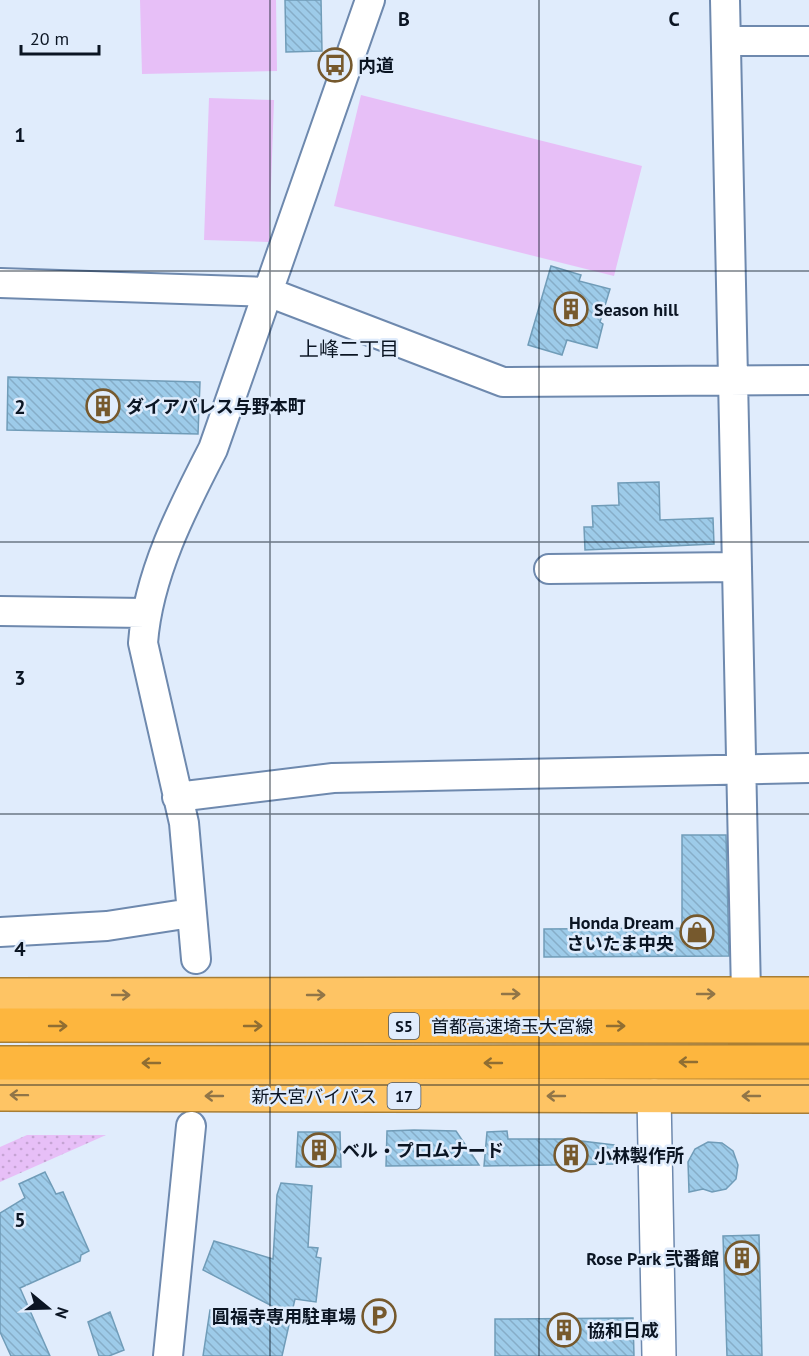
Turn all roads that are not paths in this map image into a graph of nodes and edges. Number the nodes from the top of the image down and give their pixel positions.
1 (370, 0) edge
2 (725, 0) edge
3 (726, 41) junction
4 (809, 41) edge
5 (0, 283) edge
6 (268, 292) junction
7 (809, 380) edge
8 (733, 382) junction
9 (737, 567) junction
10 (549, 569) dead end
11 (0, 611) edge
12 (145, 613) junction
13 (809, 768) edge
14 (741, 770) junction
15 (177, 797) junction
16 (191, 913) junction
17 (0, 932) edge
18 (196, 959) dead end
19 (746, 994) junction
20 (809, 994) edge
21 (0, 995) edge
22 (0, 1025) edge
23 (809, 1026) edge
24 (809, 1062) edge
25 (0, 1063) edge
26 (0, 1095) edge
27 (654, 1096) junction
28 (809, 1096) edge
29 (191, 1126) dead end
30 (168, 1356) edge
31 (660, 1356) edge

1 - 6 street
2 - 3 street
3 - 4 street
3 - 8 street
5 - 6 street
6 - 8 street
6 - 12 street
7 - 8 street
8 - 9 street
9 - 10 street
9 - 14 street
11 - 12 street
12 - 15 street
13 - 14 street
14 - 15 street
14 - 19 street
15 - 16 street
16 - 17 street
16 - 18 street
19 - 20 highway
21 -> 19 highway
22 -> 23 highway, 首都高速埼玉大宮線 / S5
24 -> 25 highway, 首都高速埼玉大宮線 / S5
27 -> 26 highway, 新大宮バイパス / 17
28 -> 27 highway, 新大宮バイパス / 17
27 - 31 street
29 - 30 street

